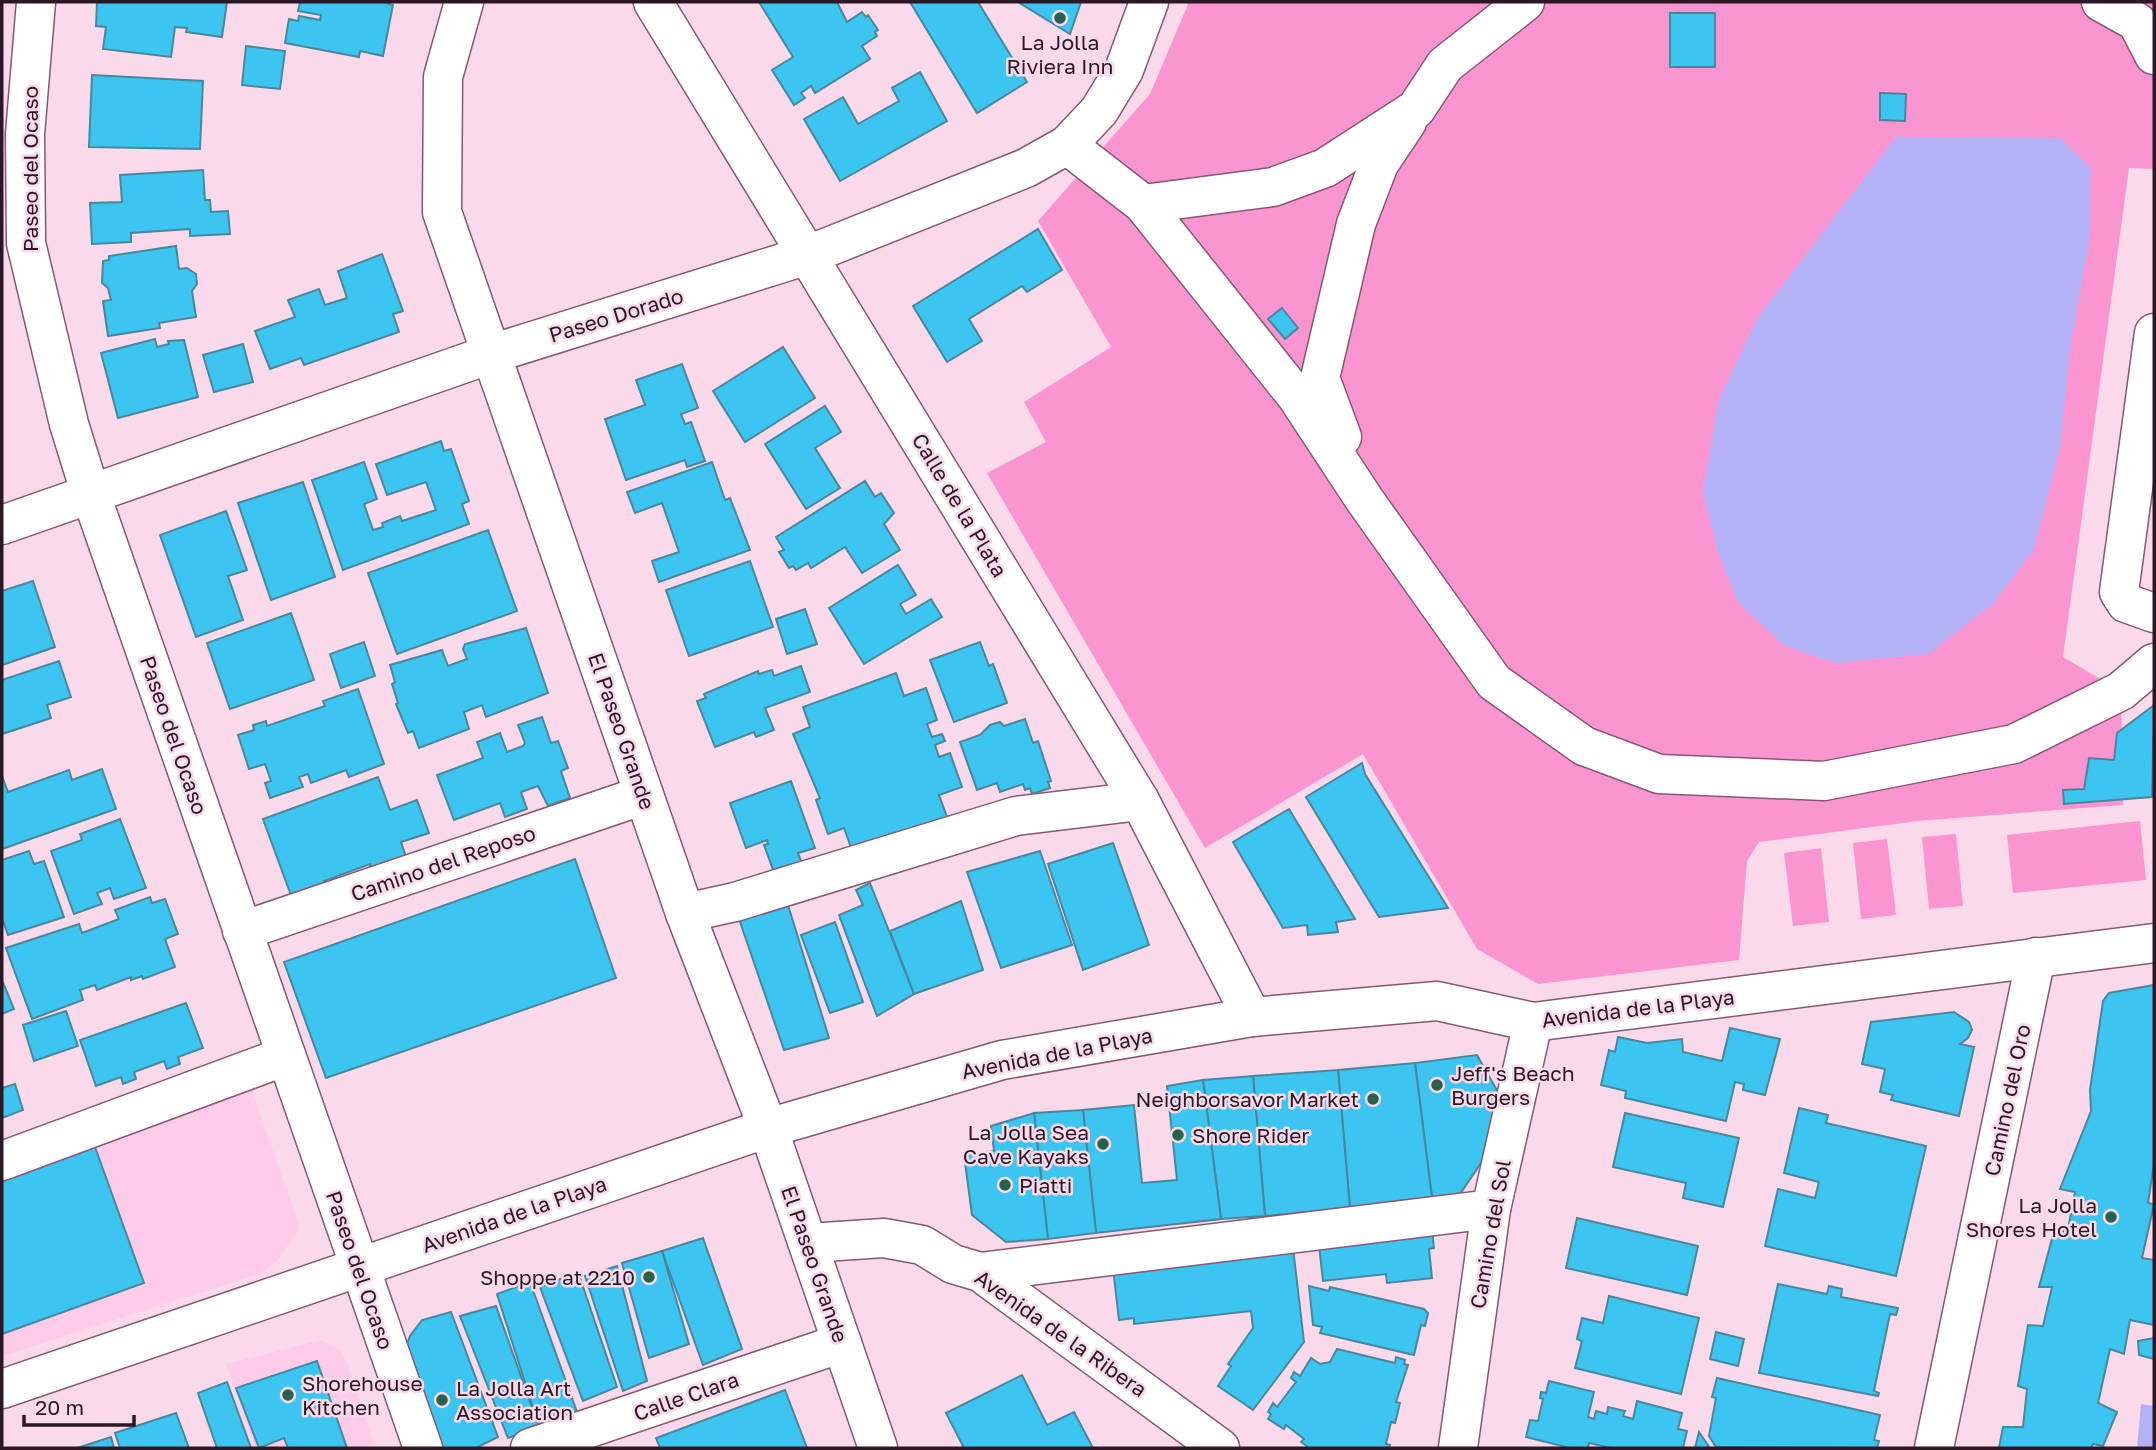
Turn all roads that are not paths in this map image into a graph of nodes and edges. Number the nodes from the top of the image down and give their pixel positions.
1 (36, 2) edge
2 (464, 2) edge
3 (653, 2) edge
4 (1149, 2) edge
5 (1525, 2) edge
6 (2101, 2) edge
7 (2148, 29) edge
8 (1416, 109) junction
9 (1067, 145) junction
10 (1143, 204) junction
11 (808, 255) junction
12 (2154, 334) edge
13 (491, 354) junction
14 (91, 495) junction
15 (1364, 499) junction
16 (2, 525) edge
17 (2154, 613) edge
18 (2154, 663) edge
19 (644, 795) junction
20 (1140, 801) junction
21 (685, 913) junction
22 (242, 931) junction
23 (2154, 943) edge
24 (2036, 957) junction
25 (1252, 1017) junction
26 (1533, 1022) junction
27 (286, 1056) junction
28 (768, 1128) junction
29 (2, 1161) edge
30 (1491, 1209) junction
31 (808, 1243) junction
32 (358, 1266) junction
33 (980, 1272) junction
34 (842, 1343) junction
35 (2, 1388) edge
36 (423, 1448) edge
37 (530, 1448) edge
38 (878, 1448) edge
39 (1220, 1448) edge
40 (1458, 1448) edge
41 (1934, 1448) edge

1 - 14 street, Paseo del Ocaso
2 - 13 street, El Paseo Grande
3 - 11 street, Calle de la Plata
4 - 9 street, Paseo Dorado
5 - 8 street
6 - 7 street
8 - 10 street
8 - 15 street
9 - 10 street
9 - 11 street, Paseo Dorado
10 - 15 street
11 - 13 street, Paseo Dorado
11 - 20 street, Calle de la Plata
12 - 17 street
13 - 14 street, Paseo Dorado
13 - 19 street, El Paseo Grande
14 - 16 street, Paseo Dorado
14 - 22 street, Paseo del Ocaso
15 - 18 street
19 - 21 street, El Paseo Grande
19 - 22 street, Camino del Reposo
20 - 21 street
20 - 25 street, Calle de la Plata
21 - 28 street, El Paseo Grande
22 - 27 street, Paseo del Ocaso
23 - 24 street, Avenida de la Playa
24 - 26 street, Avenida de la Playa
24 - 41 street, Camino del Oro
25 - 26 street, Avenida de la Playa
25 - 28 street, Avenida de la Playa
26 - 30 street, Camino del Sol
27 - 29 street
27 - 32 street, Paseo del Ocaso
28 - 31 street, El Paseo Grande
28 - 32 street, Avenida de la Playa
30 - 33 street
30 - 40 street, Camino del Sol
31 - 33 street, Avenida de la Ribera
31 - 34 street, El Paseo Grande
32 - 35 street, Avenida de la Playa
32 - 36 street, Paseo del Ocaso
33 - 39 street, Avenida de la Ribera
34 - 37 street, Calle Clara
34 - 38 street, El Paseo Grande

